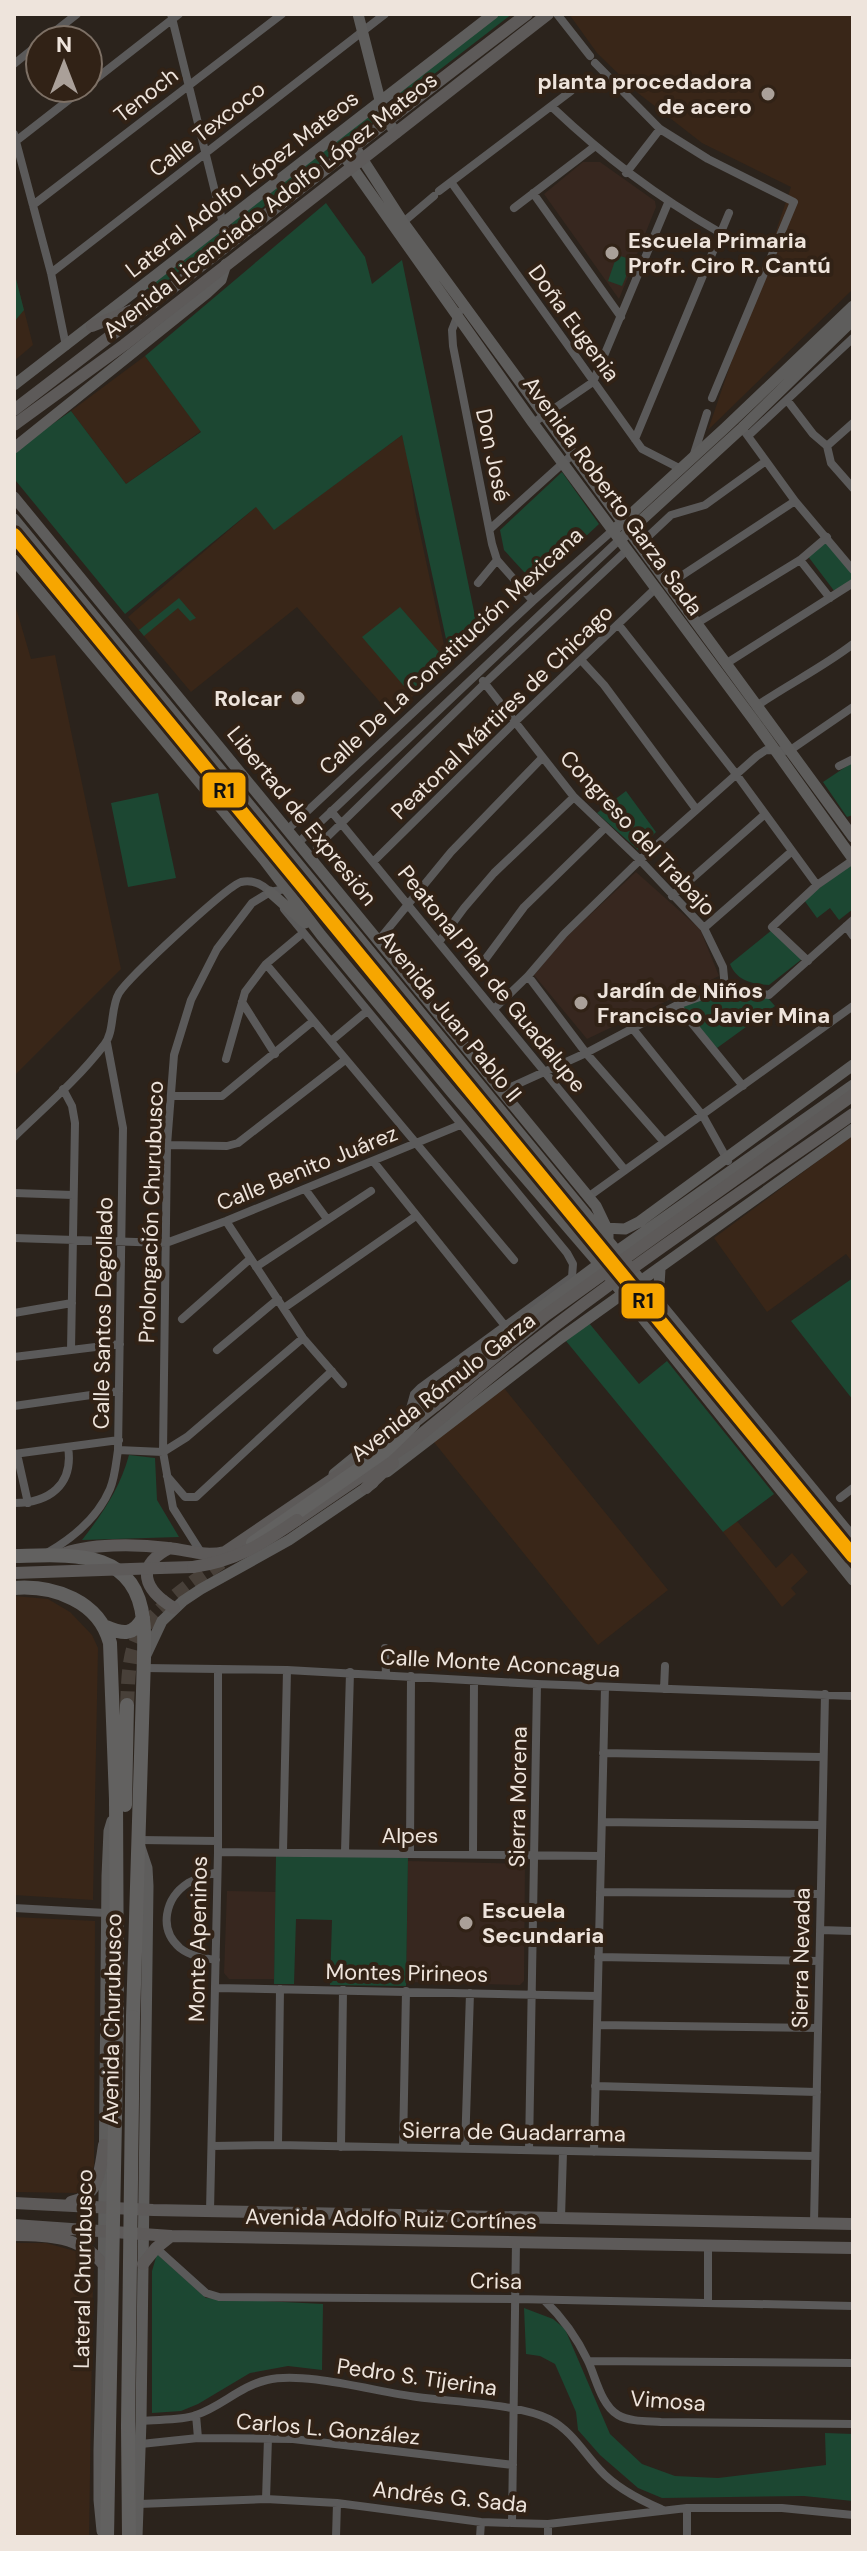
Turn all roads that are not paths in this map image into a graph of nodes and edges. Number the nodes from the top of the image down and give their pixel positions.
1 (282, 14) edge
2 (358, 14) edge
3 (385, 14) edge
4 (493, 14) edge
5 (527, 14) edge
6 (548, 14) edge
7 (557, 14) edge
8 (174, 16) edge
9 (362, 32) junction
10 (104, 72) edge
11 (189, 85) junction
12 (571, 91) dead end
13 (380, 101) junction
14 (61, 104) edge
15 (552, 107) junction
16 (386, 120) junction
17 (660, 129) junction
18 (396, 133) junction
19 (15, 137) edge
20 (354, 146) junction
21 (594, 147) junction
22 (205, 152) junction
23 (343, 155) junction
24 (363, 158) junction
25 (352, 167) junction
26 (626, 173) junction
27 (451, 182) junction
28 (533, 193) junction
29 (668, 203) junction
30 (33, 205) junction
31 (514, 208) dead end
32 (729, 213) dead end
33 (223, 224) junction
34 (399, 226) junction
35 (719, 232) junction
36 (230, 242) junction
37 (226, 263) junction
38 (51, 273) junction
39 (159, 299) junction
40 (853, 306) edge
41 (461, 310) junction
42 (621, 317) junction
43 (853, 320) edge
44 (92, 326) junction
45 (853, 338) edge
46 (66, 346) junction
47 (593, 382) junction
48 (14, 385) edge
49 (712, 398) dead end
50 (787, 400) junction
51 (14, 410) edge
52 (707, 413) dead end
53 (544, 415) junction
54 (533, 423) junction
55 (853, 423) edge
56 (14, 425) edge
57 (745, 432) junction
58 (635, 439) junction
59 (827, 446) junction
60 (14, 448) edge
61 (693, 457) junction
62 (568, 458) junction
63 (766, 461) junction
64 (681, 469) junction
65 (853, 488) edge
66 (14, 497) edge
67 (795, 501) junction
68 (14, 519) edge
69 (490, 529) junction
70 (620, 532) junction
71 (827, 537) junction
72 (633, 548) junction
73 (14, 560) edge
74 (497, 560) junction
75 (800, 560) junction
76 (853, 570) edge
77 (478, 583) dead end
78 (853, 583) edge
79 (669, 584) junction
80 (656, 588) junction
81 (830, 598) junction
82 (533, 601) junction
83 (90, 609) junction
84 (697, 623) junction
85 (618, 624) junction
86 (853, 644) edge
87 (144, 656) junction
88 (581, 660) junction
89 (727, 663) junction
90 (479, 673) junction
91 (485, 683) junction
92 (179, 696) junction
93 (853, 707) edge
94 (759, 714) junction
95 (516, 721) junction
96 (789, 751) junction
97 (775, 752) junction
98 (542, 758) junction
99 (853, 759) edge
100 (839, 766) dead end
101 (221, 770) junction
102 (736, 774) junction
103 (574, 797) junction
104 (696, 809) junction
105 (331, 811) junction
106 (764, 815) junction
107 (341, 824) junction
108 (605, 828) junction
109 (287, 830) junction
110 (851, 831) edge
111 (301, 847) junction
112 (317, 847) dead end
113 (791, 852) junction
114 (640, 860) junction
115 (853, 860) edge
116 (373, 862) junction
117 (817, 885) junction
118 (285, 889) junction
119 (270, 892) junction
120 (325, 895) junction
121 (672, 896) junction
122 (406, 904) junction
123 (850, 923) edge
124 (704, 928) junction
125 (303, 933) junction
126 (321, 935) junction
127 (853, 936) edge
128 (378, 941) junction
129 (439, 942) junction
130 (808, 961) junction
131 (266, 964) junction
132 (481, 965) dead end
133 (528, 976) junction
134 (725, 988) junction
135 (242, 1002) junction
136 (677, 1005) junction
137 (853, 1006) edge
138 (494, 1009) junction
139 (367, 1011) junction
140 (312, 1022) junction
141 (633, 1029) junction
142 (331, 1041) junction
143 (107, 1043) junction
144 (586, 1053) junction
145 (275, 1054) junction
146 (226, 1059) dead end
147 (345, 1060) junction
148 (853, 1065) edge
149 (543, 1071) junction
150 (853, 1085) edge
151 (743, 1086) junction
152 (63, 1089) junction
153 (502, 1091) junction
154 (853, 1095) edge
155 (171, 1096) junction
156 (853, 1114) edge
157 (703, 1116) junction
158 (460, 1125) junction
159 (853, 1129) edge
160 (14, 1137) edge
161 (664, 1142) junction
162 (417, 1143) junction
163 (167, 1145) junction
164 (727, 1158) junction
165 (373, 1161) junction
166 (625, 1170) junction
167 (733, 1170) junction
168 (305, 1189) junction
169 (704, 1190) junction
170 (371, 1191) dead end
171 (14, 1193) edge
172 (73, 1195) junction
173 (588, 1197) junction
174 (416, 1216) junction
175 (731, 1218) junction
176 (327, 1219) junction
177 (226, 1221) junction
178 (608, 1231) junction
179 (640, 1236) junction
180 (14, 1238) edge
181 (73, 1240) junction
182 (122, 1243) junction
183 (166, 1243) junction
184 (617, 1251) junction
185 (514, 1260) dead end
186 (253, 1263) junction
187 (599, 1264) junction
188 (660, 1269) junction
189 (641, 1282) junction
190 (623, 1295) junction
191 (278, 1299) junction
192 (72, 1303) junction
193 (546, 1304) junction
194 (661, 1307) junction
195 (284, 1308) junction
196 (14, 1313) edge
197 (182, 1319) dead end
198 (507, 1328) junction
199 (303, 1338) junction
200 (561, 1338) junction
201 (120, 1344) junction
202 (71, 1350) junction
203 (217, 1350) dead end
204 (14, 1357) edge
205 (332, 1371) junction
206 (343, 1384) dead end
207 (119, 1391) junction
208 (14, 1406) edge
209 (411, 1418) junction
210 (119, 1440) junction
211 (413, 1441) junction
212 (68, 1447) junction
213 (118, 1450) junction
214 (163, 1452) junction
215 (15, 1454) edge
216 (166, 1476) junction
217 (366, 1488) junction
218 (853, 1488) edge
219 (840, 1498) dead end
220 (14, 1503) edge
221 (28, 1503) junction
222 (853, 1538) edge
223 (170, 1548) junction
224 (233, 1554) tunnel mouth
225 (60, 1555) junction
226 (203, 1555) junction
227 (14, 1556) edge
228 (43, 1556) junction
229 (14, 1573) edge
230 (853, 1580) edge
231 (14, 1588) edge
232 (174, 1608) junction
233 (143, 1618) junction
234 (106, 1627) junction
235 (385, 1648) dead end
236 (144, 1663) junction
237 (665, 1666) dead end
238 (218, 1669) junction
239 (287, 1670) junction
240 (350, 1672) junction
241 (386, 1675) junction
242 (411, 1676) junction
243 (474, 1681) junction
244 (537, 1684) junction
245 (605, 1687) junction
246 (664, 1689) junction
247 (825, 1694) junction
248 (853, 1696) edge
249 (127, 1705) tunnel mouth
250 (603, 1753) junction
251 (822, 1757) junction
252 (116, 1809) junction
253 (602, 1822) junction
254 (821, 1825) junction
255 (218, 1841) junction
256 (139, 1843) junction
257 (218, 1852) junction
258 (283, 1852) junction
259 (345, 1852) junction
260 (410, 1853) junction
261 (473, 1853) junction
262 (535, 1854) junction
263 (601, 1856) junction
264 (217, 1872) junction
265 (600, 1892) junction
266 (820, 1894) junction
267 (117, 1900) junction
268 (14, 1908) edge
269 (106, 1913) junction
270 (148, 1917) junction
271 (166, 1917) junction
272 (820, 1930) junction
273 (853, 1931) edge
274 (598, 1957) junction
275 (216, 1960) junction
276 (819, 1961) junction
277 (215, 1988) junction
278 (280, 1989) junction
279 (343, 1990) junction
280 (406, 1991) junction
281 (470, 1993) junction
282 (532, 1994) junction
283 (597, 1996) junction
284 (125, 2016) junction
285 (597, 2025) junction
286 (818, 2028) junction
287 (595, 2086) junction
288 (817, 2092) junction
289 (104, 2145) junction
290 (144, 2145) junction
291 (278, 2145) junction
292 (212, 2146) junction
293 (341, 2147) junction
294 (403, 2147) junction
295 (465, 2149) junction
296 (529, 2150) junction
297 (563, 2152) junction
298 (594, 2152) junction
299 (815, 2156) junction
300 (104, 2178) junction
301 (144, 2178) junction
302 (14, 2203) edge
303 (61, 2205) junction
304 (103, 2208) junction
305 (144, 2209) junction
306 (210, 2211) junction
307 (561, 2218) junction
308 (814, 2223) junction
309 (853, 2224) edge
310 (14, 2225) edge
311 (103, 2232) junction
312 (14, 2235) edge
313 (144, 2235) junction
314 (171, 2236) junction
315 (516, 2241) junction
316 (708, 2245) junction
317 (156, 2248) junction
318 (853, 2248) edge
319 (103, 2264) junction
320 (143, 2264) junction
321 (516, 2299) junction
322 (544, 2300) junction
323 (708, 2303) junction
324 (853, 2306) edge
325 (588, 2361) junction
326 (853, 2363) edge
327 (513, 2409) junction
328 (196, 2415) junction
329 (135, 2424) junction
330 (853, 2424) edge
331 (198, 2438) junction
332 (268, 2438) junction
333 (141, 2444) junction
334 (513, 2465) junction
335 (266, 2499) junction
336 (337, 2503) junction
337 (139, 2504) junction
338 (687, 2508) junction
339 (662, 2510) junction
340 (853, 2515) edge
341 (481, 2522) junction
342 (512, 2523) junction
343 (548, 2524) junction
344 (105, 2537) edge
345 (129, 2537) edge
346 (137, 2537) edge
347 (336, 2537) edge
348 (480, 2537) edge
349 (548, 2537) edge
350 (687, 2537) edge

1 - 11 street, Tenoch
2 - 9 street
3 - 9 street, Calle Texcoco
4 - 13 street, Lateral Adolfo López Mateos
5 - 16 main road, Avenida Licenciado Adolfo López Mateos
6 - 18 main road, Avenida Licenciado Adolfo López Mateos
7 - 17 street
8 - 10 street
8 - 11 street
9 - 13 street
9 - 22 street, Calle Texcoco
11 - 22 street
11 - 30 street, Tenoch
12 - 15 street
13 - 16 street
13 - 33 street, Lateral Adolfo López Mateos
14 - 19 street
15 - 21 street
15 - 27 street
16 - 18 street
16 - 20 main road, Avenida Licenciado Adolfo López Mateos
17 - 26 street
17 - 49 street
18 - 24 main road, Avenida Licenciado Adolfo López Mateos
19 - 30 street
20 - 23 main road, Avenida Licenciado Adolfo López Mateos
20 - 24 street, Avenida Roberto Garza Sada
21 - 26 street
21 - 28 street
22 - 33 street
22 - 38 street, Calle Texcoco
23 - 25 street, Avenida Roberto Garza Sada
23 - 36 main road, Avenida Licenciado Adolfo López Mateos
24 - 25 main road, Avenida Licenciado Adolfo López Mateos
24 - 34 street, Avenida Roberto Garza Sada
25 - 34 street, Avenida Roberto Garza Sada
25 - 37 main road, Avenida Licenciado Adolfo López Mateos
26 - 29 street
27 - 34 street
27 - 47 street, Doña Eugenia
28 - 31 street
28 - 42 street
29 - 35 street
29 - 42 street
30 - 38 street
32 - 35 street
33 - 36 street
33 - 44 street, Lateral Adolfo López Mateos
34 - 41 street, Avenida Roberto Garza Sada
35 - 58 street
36 - 39 main road, Avenida Licenciado Adolfo López Mateos
37 - 56 main road, Avenida Licenciado Adolfo López Mateos
37 - 60 street
38 - 46 street
39 - 44 main road
39 - 51 main road, Avenida Licenciado Adolfo López Mateos
40 - 61 street, Calle De La Constitución Mexicana
41 - 53 street, Avenida Roberto Garza Sada
41 - 54 street, Avenida Roberto Garza Sada
41 - 69 street, Don José
42 - 47 street
43 - 57 street
44 - 46 street, Lateral Adolfo López Mateos
45 - 50 street
46 - 48 street, Lateral Adolfo López Mateos
47 - 53 street
47 - 58 street, Doña Eugenia
50 - 57 street
50 - 59 street
52 - 61 street
53 - 54 street
53 - 62 street, Avenida Roberto Garza Sada
54 - 62 street, Avenida Roberto Garza Sada
55 - 59 street
57 - 63 street
57 - 70 street
58 - 64 street, Doña Eugenia
59 - 65 street
61 - 64 street, Calle De La Constitución Mexicana
62 - 69 street
62 - 70 street, Avenida Roberto Garza Sada
63 - 67 street
63 - 72 street
64 - 70 street, Calle De La Constitución Mexicana
66 - 87 street, Libertad de Expresión
67 - 71 street
67 - 79 street
68 - 83 street, Avenida Juan Pablo II
69 - 74 street, Don José
70 - 72 street, Avenida Roberto Garza Sada
70 - 82 street, Calle De La Constitución Mexicana
70 - 90 street
71 - 75 street
71 - 76 street
72 - 79 street, Avenida Roberto Garza Sada
72 - 80 street, Avenida Roberto Garza Sada
72 - 91 street
73 - 118 street, Avenida Juan Pablo II
74 - 77 street
74 - 82 street, Don José
75 - 81 street
75 - 84 street
78 - 81 street
79 - 84 street, Avenida Roberto Garza Sada
80 - 85 street, Peatonal Mártires de Chicago
80 - 94 street, Avenida Roberto Garza Sada
81 - 89 street
82 - 109 street, Calle De La Constitución Mexicana
83 - 87 street
83 - 101 street, Avenida Juan Pablo II
84 - 89 street, Avenida Roberto Garza Sada
85 - 88 street, Peatonal Mártires de Chicago
85 - 102 street
86 - 94 street
87 - 92 street, Libertad de Expresión
88 - 95 street, Peatonal Mártires de Chicago
88 - 104 street
89 - 94 street, Avenida Roberto Garza Sada
90 - 91 street, Congreso del Trabajo
90 - 105 street
91 - 95 street, Congreso del Trabajo
91 - 107 street
92 - 101 street
92 - 109 street, Libertad de Expresión
93 - 96 street
94 - 96 street, Avenida Roberto Garza Sada
94 - 97 street, Avenida Roberto Garza Sada
95 - 98 street, Congreso del Trabajo
95 - 116 street, Peatonal Mártires de Chicago
96 - 97 street
96 - 110 street, Avenida Roberto Garza Sada
97 - 102 street
97 - 115 street, Avenida Roberto Garza Sada
98 - 103 street, Congreso del Trabajo
98 - 122 street
99 - 100 street
101 - 120 street, Avenida Juan Pablo II
102 - 104 street
102 - 106 street
103 - 108 street, Congreso del Trabajo
103 - 129 street
104 - 114 street
105 - 107 street, Peatonal Plan de Guadalupe
105 - 111 street
106 - 113 street
106 - 121 street
107 - 112 street
107 - 116 street, Peatonal Plan de Guadalupe
108 - 114 street, Congreso del Trabajo
108 - 132 street
109 - 111 street, Libertad de Expresión
111 - 120 street
111 - 128 street, Libertad de Expresión
113 - 117 street
113 - 124 street
114 - 121 street, Congreso del Trabajo
114 - 133 street
115 - 117 street
116 - 122 street, Peatonal Plan de Guadalupe
117 - 130 street
118 - 119 street
118 - 126 street, Avenida Juan Pablo II
119 - 125 street
119 - 126 street
119 - 143 street
119 - 155 street, Prolongación Churubusco
120 - 178 street, Avenida Juan Pablo II
121 - 124 street, Congreso del Trabajo
122 - 128 street
122 - 129 street, Peatonal Plan de Guadalupe
123 - 127 street
123 - 130 street
124 - 134 street, Congreso del Trabajo
125 - 131 street
125 - 139 street
126 - 187 street, Avenida Juan Pablo II
128 - 153 street, Libertad de Expresión
129 - 138 street, Peatonal Plan de Guadalupe
130 - 134 street
131 - 135 street
131 - 140 street
133 - 138 street
133 - 144 street
134 - 136 street
135 - 145 street
135 - 146 street
136 - 141 street
136 - 151 street
137 - 151 street
138 - 149 street, Peatonal Plan de Guadalupe
139 - 142 street
139 - 158 street
140 - 142 street
140 - 145 street
141 - 144 street
141 - 157 street
142 - 147 street
143 - 152 street
143 - 182 street, Calle Santos Degollado
144 - 149 street
144 - 161 street
145 - 155 street
147 - 162 street
147 - 163 street
148 - 164 street
149 - 153 street
149 - 166 street, Peatonal Plan de Guadalupe
150 - 167 street, Avenida Rómulo Garza
151 - 157 street
152 - 160 street
152 - 172 street, Calle Santos Degollado
153 - 173 street, Libertad de Expresión
154 - 209 main road, Avenida Rómulo Garza, bridge
155 - 163 street, Prolongación Churubusco
156 - 211 main road, Avenida Rómulo Garza, bridge
157 - 161 street
157 - 164 street
158 - 162 street, Calle Benito Juárez
158 - 198 street
159 - 175 street, Avenida Rómulo Garza
161 - 166 street
162 - 165 street, Calle Benito Juárez
162 - 185 street
163 - 183 street, Prolongación Churubusco
164 - 167 street
164 - 178 street
165 - 168 street, Calle Benito Juárez
165 - 174 street
166 - 173 street
167 - 169 street, Avenida Rómulo Garza
168 - 176 street
168 - 177 street, Calle Benito Juárez
169 - 175 street
169 - 179 street, Avenida Rómulo Garza
170 - 176 street
171 - 172 street
172 - 181 street, Calle Santos Degollado
173 - 178 street, Libertad de Expresión
174 - 195 street
174 - 198 street
175 - 188 street, Avenida Rómulo Garza
176 - 186 street
177 - 183 street, Calle Benito Juárez
177 - 186 street
178 - 179 street
178 - 184 street, Avenida Juan Pablo II
179 - 184 street, Avenida Rómulo Garza
180 - 181 street
181 - 182 street
181 - 192 street, Calle Santos Degollado
182 - 183 street
182 - 201 street, Calle Santos Degollado
183 - 214 street, Prolongación Churubusco
184 - 187 street, Avenida Rómulo Garza
184 - 189 street, Avenida Juan Pablo II
186 - 191 street
186 - 197 street
187 - 190 street, Avenida Juan Pablo II
187 - 193 street, Avenida Rómulo Garza
188 - 189 street, Avenida Rómulo Garza
188 - 194 street
189 - 190 street, Avenida Rómulo Garza
189 - 194 street, Avenida Juan Pablo II
190 - 200 street, Avenida Rómulo Garza
190 - 230 street, Avenida Juan Pablo II
191 - 195 street
191 - 203 street
192 - 196 street
192 - 202 street, Calle Santos Degollado
193 - 198 street, Avenida Rómulo Garza
193 - 200 street
194 - 222 street, Avenida Juan Pablo II
195 - 199 street
198 - 209 street, Avenida Rómulo Garza
199 - 205 street
199 - 214 street
200 - 217 street, Avenida Rómulo Garza
201 - 202 street
201 - 207 street, Calle Santos Degollado
202 - 204 street
205 - 206 street
205 - 216 street
207 - 208 street
207 - 210 street, Calle Santos Degollado
209 - 224 highway
209 - 226 main road, Avenida Rómulo Garza
210 - 212 street
210 - 213 street, Calle Santos Degollado
211 - 217 main road
211 - 229 main road, Avenida Rómulo Garza, bridge
212 - 215 street
212 - 221 street
213 - 214 street
213 - 228 street, Calle Santos Degollado
214 - 216 street, Prolongación Churubusco
215 - 221 street
216 - 226 street, Prolongación Churubusco
217 - 232 street, Avenida Rómulo Garza
218 - 219 street
220 - 221 street
223 - 225 main road
223 - 226 main road
223 - 232 main road
225 - 228 highway, Avenida Churubusco
225 - 233 highway, Avenida Churubusco
227 - 228 highway, Avenida Churubusco
231 - 234 highway
232 - 236 street, Avenida Rómulo Garza
233 - 234 highway
233 - 236 highway, Avenida Churubusco
234 - 252 highway, Avenida Churubusco
235 - 241 street
236 - 238 street, Calle Monte Aconcagua
236 - 256 highway, Avenida Churubusco
237 - 246 street
238 - 239 street, Calle Monte Aconcagua
238 - 255 street, Monte Apeninos
239 - 240 street, Calle Monte Aconcagua
239 - 258 street
240 - 241 street, Calle Monte Aconcagua
240 - 259 street
241 - 242 street, Calle Monte Aconcagua
242 - 243 street, Calle Monte Aconcagua
242 - 260 street
243 - 244 street, Calle Monte Aconcagua
243 - 261 street
244 - 245 street, Calle Monte Aconcagua
244 - 262 street, Sierra Morena
245 - 246 street, Calle Monte Aconcagua
245 - 250 street
246 - 247 street, Calle Monte Aconcagua
247 - 248 street, Calle Monte Aconcagua
247 - 251 street, Sierra Nevada
249 - 267 highway
250 - 251 street
250 - 253 street
251 - 254 street, Sierra Nevada
252 - 267 highway, Avenida Churubusco
252 - 269 street, Lateral Churubusco
253 - 254 street
253 - 263 street
254 - 266 street, Sierra Nevada
255 - 256 street
255 - 257 street, Monte Apeninos
256 - 270 street
256 - 284 highway, Avenida Churubusco
257 - 258 street, Alpes
257 - 264 street, Monte Apeninos
258 - 259 street, Alpes
259 - 260 street, Alpes
260 - 261 street, Alpes
261 - 262 street, Alpes
262 - 263 street, Alpes
262 - 282 street, Sierra Morena
263 - 265 street
264 - 271 street
264 - 275 street, Monte Apeninos
265 - 266 street
265 - 274 street
266 - 272 street, Sierra Nevada
267 - 284 highway, Avenida Churubusco
268 - 269 street
269 - 289 street, Lateral Churubusco
270 - 271 street
270 - 290 street
271 - 275 street
272 - 273 street
272 - 276 street, Sierra Nevada
274 - 276 street
274 - 283 street
275 - 277 street, Monte Apeninos
276 - 286 street, Sierra Nevada
277 - 278 street, Montes Pirineos
277 - 292 street, Monte Apeninos
278 - 279 street, Montes Pirineos
278 - 291 street
279 - 280 street, Montes Pirineos
279 - 293 street
280 - 281 street, Montes Pirineos
280 - 294 street
281 - 282 street, Montes Pirineos
281 - 295 street
282 - 283 street, Montes Pirineos
282 - 296 street, Sierra Morena
283 - 285 street
284 - 329 highway, Avenida Churubusco, bridge
284 - 344 highway, Avenida Churubusco, bridge
285 - 286 street
285 - 287 street
286 - 288 street, Sierra Nevada
287 - 288 street
287 - 298 street
288 - 299 street, Sierra Nevada
289 - 290 street
289 - 300 street, Lateral Churubusco
289 - 303 main road
290 - 301 street
291 - 292 street, Sierra de Guadarrama
291 - 293 street, Sierra de Guadarrama
292 - 306 street, Monte Apeninos
293 - 294 street, Sierra de Guadarrama
294 - 295 street, Sierra de Guadarrama
295 - 296 street, Sierra de Guadarrama
296 - 297 street, Sierra de Guadarrama
297 - 298 street, Sierra de Guadarrama
297 - 307 street
298 - 299 street, Sierra de Guadarrama
299 - 308 street, Sierra Nevada
300 - 301 street
300 - 304 street, Lateral Churubusco
301 - 305 street
302 - 303 main road, Avenida Adolfo Ruiz Cortínes
303 - 304 main road, Avenida Adolfo Ruiz Cortínes
304 - 305 main road, Avenida Adolfo Ruiz Cortínes
304 - 311 street, Lateral Churubusco
305 - 306 main road, Avenida Adolfo Ruiz Cortínes
305 - 313 street
306 - 307 main road, Avenida Adolfo Ruiz Cortínes
307 - 308 main road, Avenida Adolfo Ruiz Cortínes
308 - 309 main road, Avenida Adolfo Ruiz Cortínes
310 - 311 main road, Avenida Adolfo Ruiz Cortínes
311 - 313 main road, Avenida Adolfo Ruiz Cortínes
311 - 319 street, Lateral Churubusco
312 - 319 main road
313 - 314 main road, Avenida Adolfo Ruiz Cortínes
313 - 320 street
314 - 315 main road, Avenida Adolfo Ruiz Cortínes
314 - 317 main road
315 - 316 main road, Avenida Adolfo Ruiz Cortínes
315 - 321 street
316 - 318 main road, Avenida Adolfo Ruiz Cortínes
316 - 323 street
317 - 320 main road
317 - 321 street, Crisa
319 - 344 street, Lateral Churubusco
320 - 329 street
321 - 322 street, Crisa
321 - 327 street
322 - 323 street, Crisa
322 - 325 street, Vimosa
323 - 324 street, Crisa
325 - 326 street
325 - 330 street, Vimosa
327 - 328 street, Pedro S. Tijerina
327 - 334 street
327 - 339 street, Pedro S. Tijerina
328 - 329 street, Pedro S. Tijerina
328 - 331 street
329 - 333 street
329 - 345 highway, Avenida Churubusco
331 - 332 street, Carlos L. González
331 - 333 street, Carlos L. González
332 - 334 street, Carlos L. González
332 - 335 street
333 - 337 street
334 - 342 street
335 - 336 street, Andrés G. Sada
335 - 337 street, Andrés G. Sada
336 - 341 street, Andrés G. Sada
336 - 347 street
337 - 346 street
338 - 339 street, Andrés G. Sada
338 - 340 street, Andrés G. Sada
338 - 350 street
339 - 343 street, Andrés G. Sada
341 - 342 street, Andrés G. Sada
341 - 348 street
342 - 343 street, Andrés G. Sada
343 - 349 street

